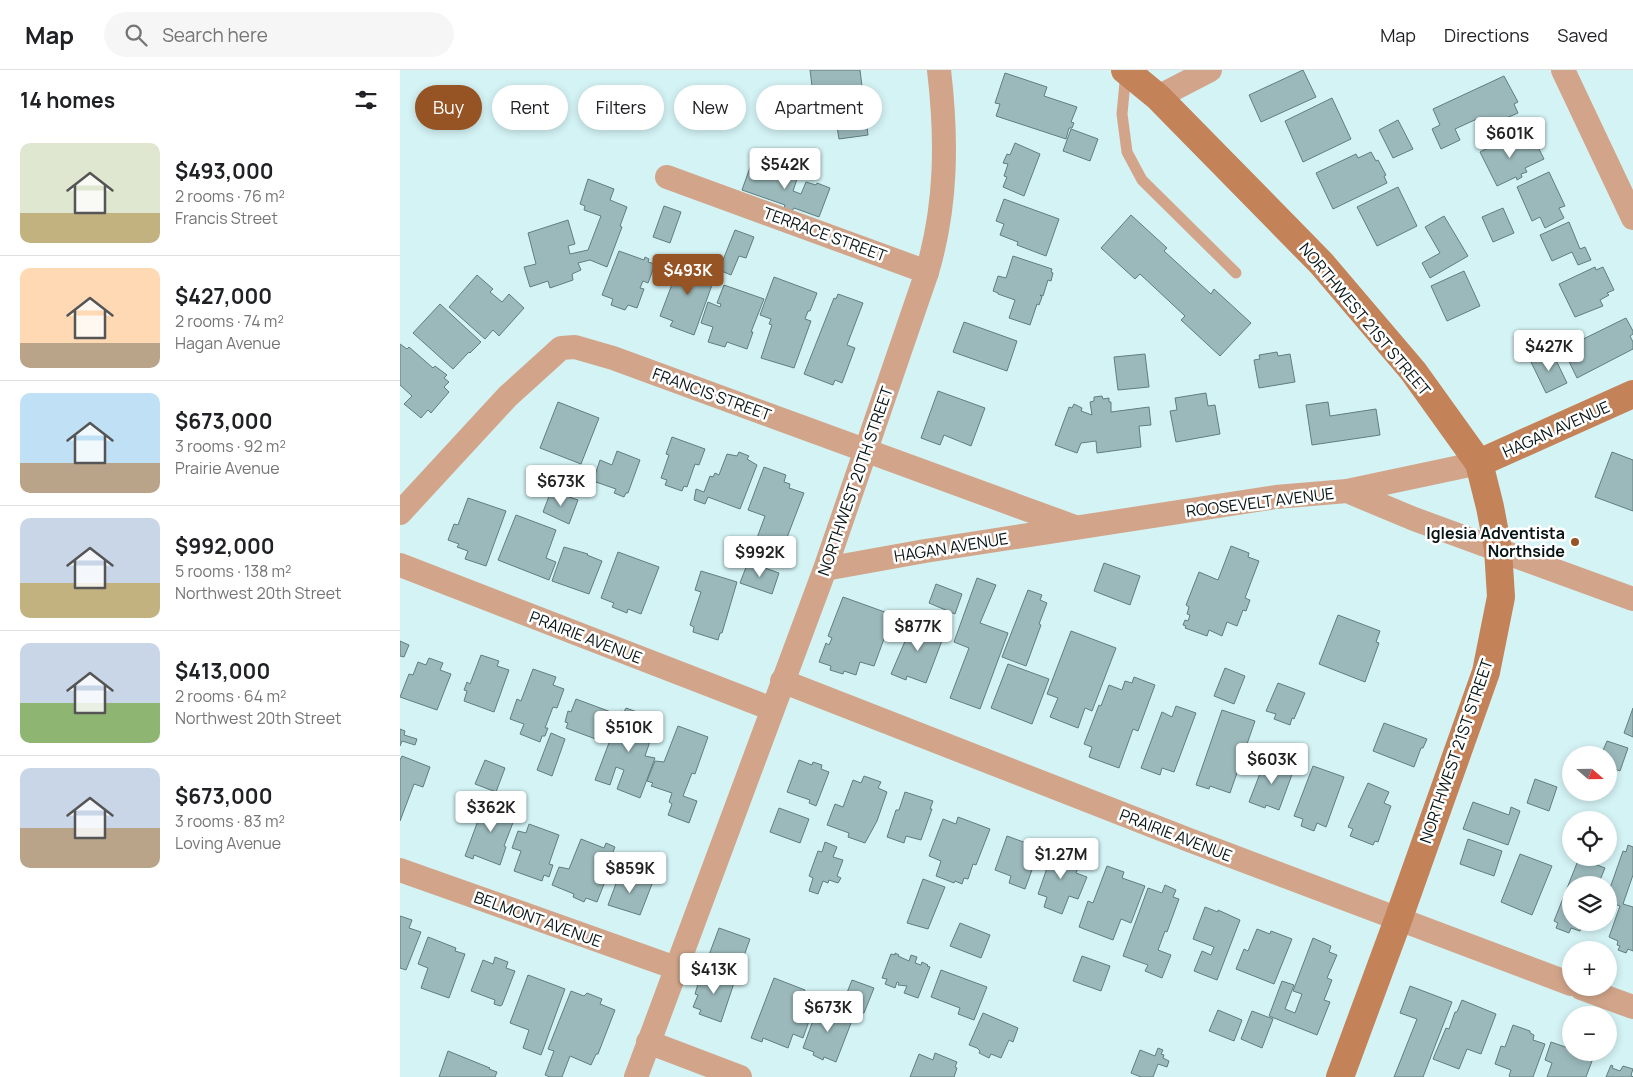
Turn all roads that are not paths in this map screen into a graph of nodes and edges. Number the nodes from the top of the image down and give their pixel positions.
1 (939, 70) edge
2 (1126, 70) edge
3 (1210, 70) edge
4 (1563, 70) edge
5 (1158, 97) junction
6 (667, 177) dead end
7 (1633, 218) edge
8 (927, 272) junction
9 (1236, 274) dead end
10 (1633, 394) edge
11 (866, 450) junction
12 (1479, 463) junction
13 (1347, 491) junction
14 (400, 513) edge
15 (1078, 528) junction
16 (1498, 550) junction
17 (400, 565) edge
18 (825, 569) junction
19 (1633, 599) edge
20 (782, 680) junction
21 (772, 709) junction
22 (400, 870) edge
23 (1398, 920) junction
24 (676, 968) junction
25 (1562, 981) edge
26 (1602, 996) edge
27 (1633, 1007) edge
28 (648, 1042) junction
29 (636, 1077) edge
30 (740, 1077) edge
31 (1340, 1077) edge

1 - 8 street, NORTHWEST 20TH STREET
2 - 5 street, NORTHWEST 21ST STREET
2 - 9 lane
3 - 5 street
4 - 7 street
5 - 12 street, NORTHWEST 21ST STREET
6 - 8 street, TERRACE STREET
8 - 11 street, NORTHWEST 20TH STREET
10 - 12 street, HAGAN AVENUE
11 - 14 street, FRANCIS STREET
11 - 15 street, FRANCIS STREET
11 - 18 street, NORTHWEST 20TH STREET
12 - 13 street
12 - 16 street, NORTHWEST 21ST STREET
13 - 15 street, ROOSEVELT AVENUE
13 - 16 street, ROOSEVELT AVENUE
15 - 18 street, HAGAN AVENUE
16 - 19 street, ROOSEVELT AVENUE
16 - 23 street, NORTHWEST 21ST STREET
17 - 21 street, PRAIRIE AVENUE
18 - 20 street, NORTHWEST 20TH STREET
20 - 21 street, NORTHWEST 20TH STREET
20 - 23 street, PRAIRIE AVENUE
21 - 24 street, NORTHWEST 20TH STREET
22 - 24 street, BELMONT AVENUE
23 - 25 street, PRAIRIE AVENUE
23 - 31 street, NORTHWEST 21ST STREET
24 - 28 street, NORTHWEST 20TH STREET
26 - 27 street
28 - 29 street, NORTHWEST 20TH STREET
28 - 30 street

